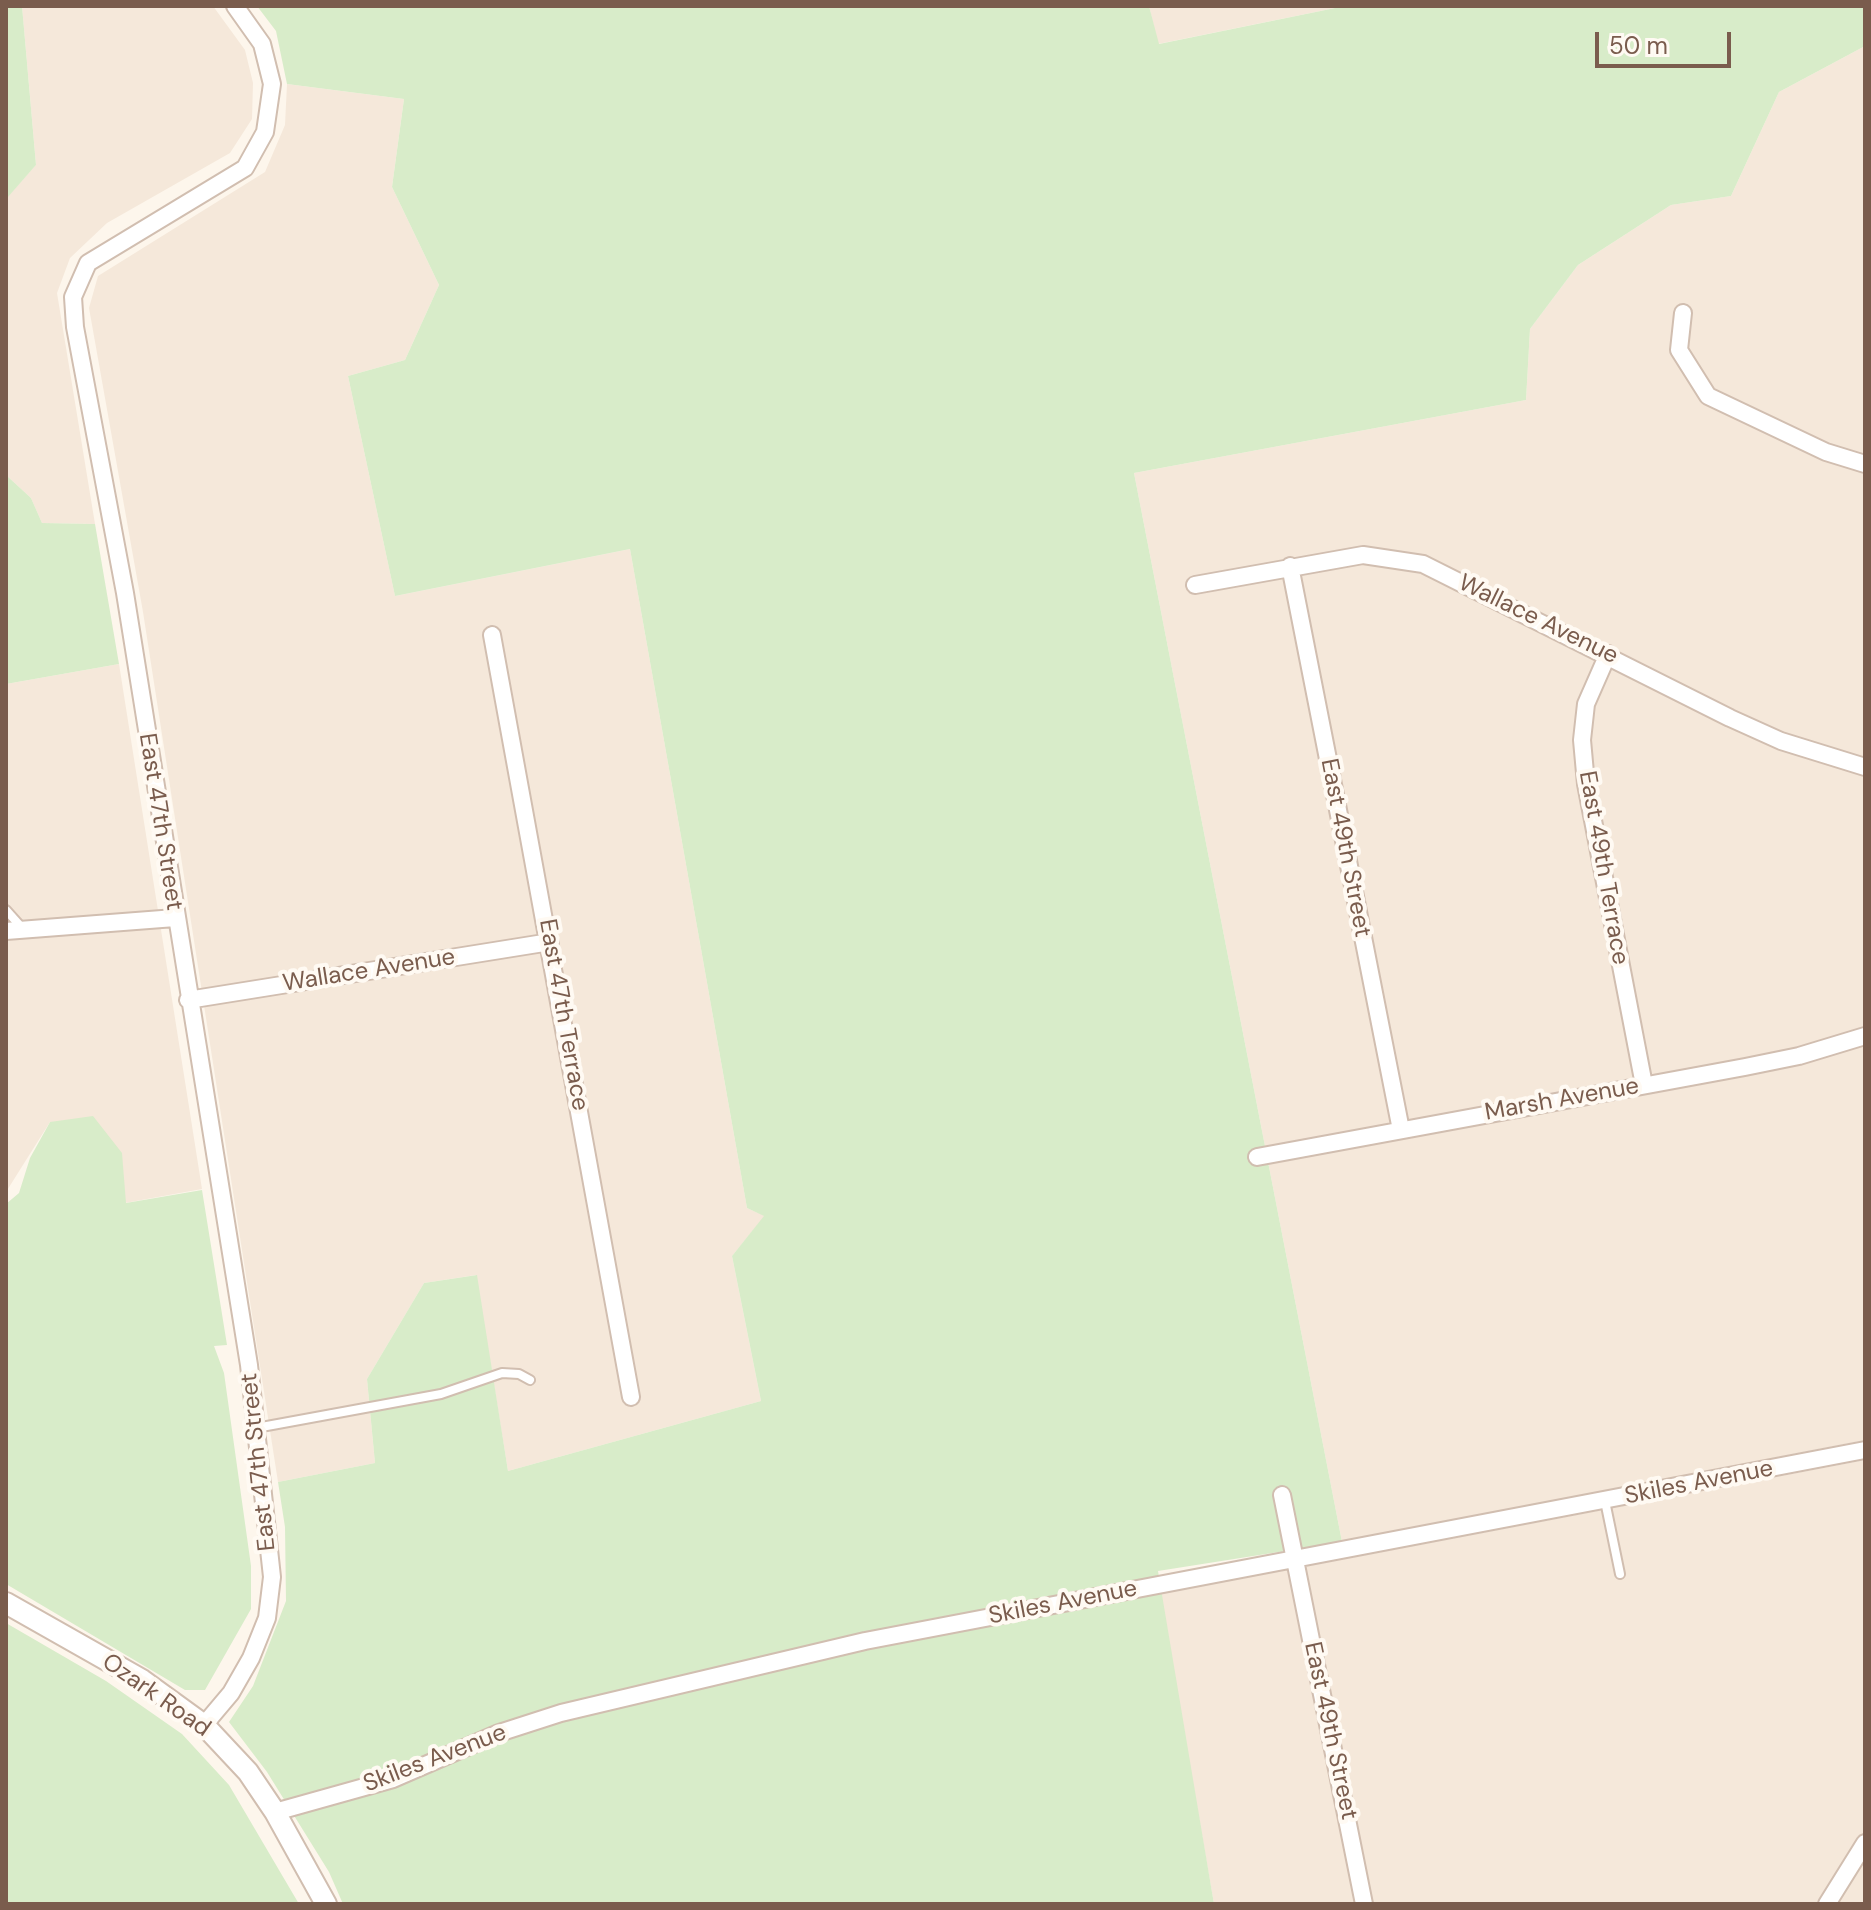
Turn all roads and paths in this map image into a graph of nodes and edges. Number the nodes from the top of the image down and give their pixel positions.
1 (235, 6) edge
2 (1683, 313) dead end
3 (1865, 464) edge
4 (1290, 566) junction
5 (1195, 585) dead end
6 (492, 635) dead end
7 (1608, 654) junction
8 (1865, 767) edge
9 (6, 910) edge
10 (175, 918) junction
11 (24, 929) junction
12 (6, 931) edge
13 (550, 942) junction
14 (188, 1000) junction
15 (1865, 1036) edge
16 (1644, 1085) junction
17 (1401, 1130) junction
18 (1257, 1157) dead end
19 (530, 1380) dead end
20 (631, 1397) dead end
21 (256, 1428) junction
22 (1865, 1450) edge
23 (1282, 1495) dead end
24 (1605, 1501) junction
25 (1294, 1559) junction
26 (1620, 1574) dead end
27 (6, 1603) edge
28 (204, 1725) junction
29 (275, 1812) junction
30 (1865, 1843) edge
31 (326, 1904) edge
32 (1364, 1904) edge
33 (1827, 1904) edge

1 - 10 street, East 47th Street
2 - 3 street
4 - 5 street, Wallace Avenue
4 - 7 street, Wallace Avenue
4 - 17 street, East 49th Street
6 - 13 street, East 47th Terrace
7 - 8 street, Wallace Avenue
7 - 16 street, East 49th Terrace
9 - 11 lane
10 - 11 street
10 - 14 street, East 47th Street
11 - 12 street
13 - 14 street, Wallace Avenue
13 - 20 street, East 47th Terrace
14 - 21 street, East 47th Street
15 - 16 street, Marsh Avenue
16 - 17 street, Marsh Avenue
17 - 18 street, Marsh Avenue
19 - 21 lane
21 - 28 street, East 47th Street
22 - 24 street, Skiles Avenue
23 - 25 street, East 49th Street
24 - 25 street, Skiles Avenue
24 - 26 lane
25 - 29 street, Skiles Avenue
25 - 32 street, East 49th Street
27 - 28 street, Ozark Road
28 - 29 street, Ozark Road
29 - 31 street, Ozark Road
30 - 33 street

